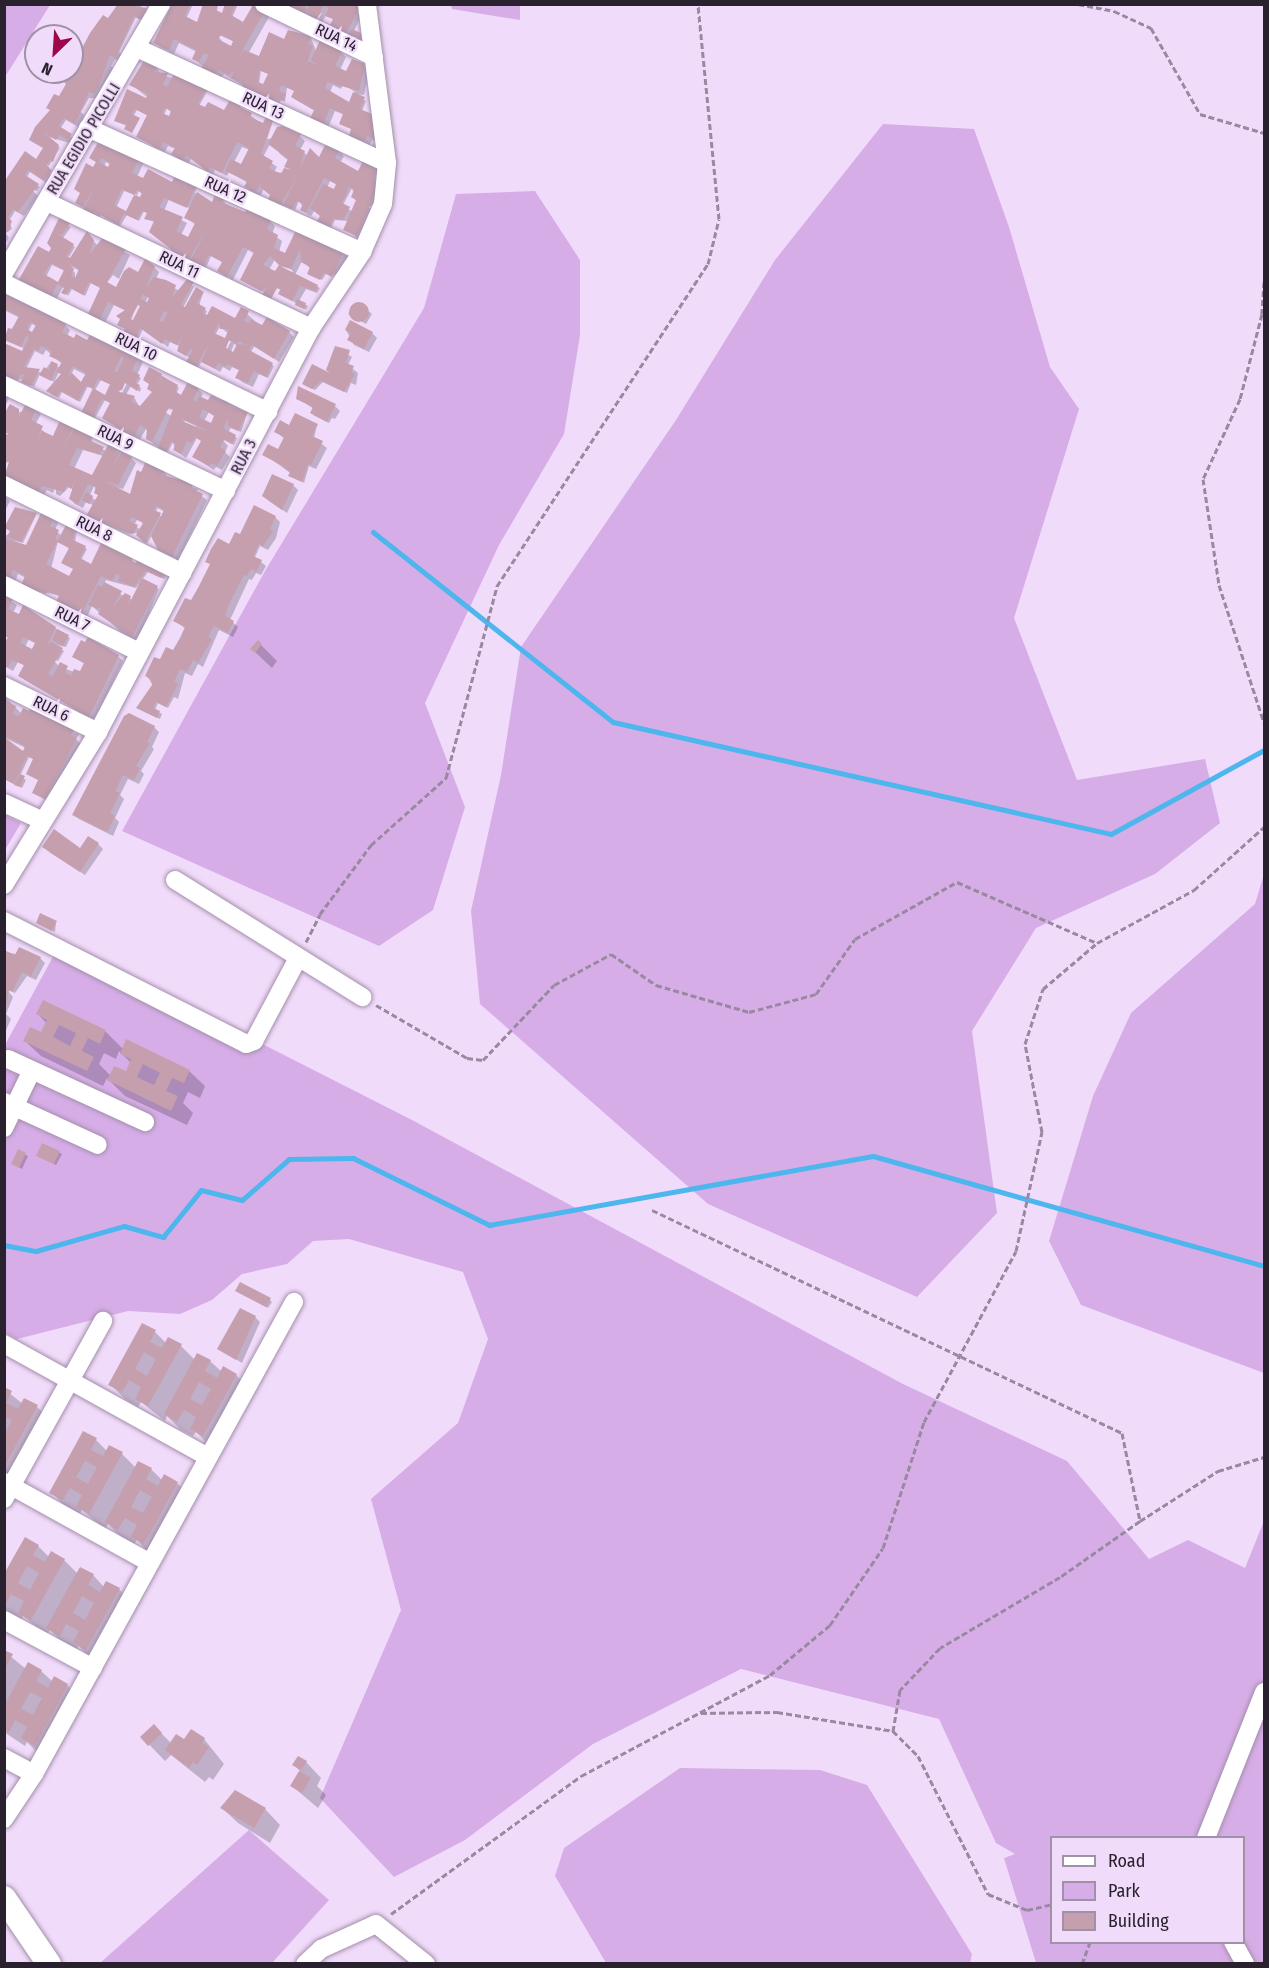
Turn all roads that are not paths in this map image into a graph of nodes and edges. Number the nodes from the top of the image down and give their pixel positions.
1 (161, 4) edge
2 (264, 4) edge
3 (367, 4) edge
4 (139, 49) junction
5 (374, 57) junction
6 (88, 128) junction
7 (387, 163) junction
8 (47, 202) junction
9 (363, 252) junction
10 (4, 273) edge
11 (4, 283) edge
12 (311, 328) junction
13 (4, 385) edge
14 (268, 412) junction
15 (4, 485) edge
16 (226, 491) junction
17 (183, 573) junction
18 (4, 585) edge
19 (140, 652) junction
20 (4, 686) edge
21 (98, 732) junction
22 (4, 802) edge
23 (41, 820) junction
24 (175, 880) dead end
25 (4, 885) edge
26 (4, 921) edge
27 (298, 958) junction
28 (362, 997) road end
29 (8, 1059) dead end
30 (32, 1070) junction
31 (9, 1104) edge
32 (146, 1122) dead end
33 (4, 1128) edge
34 (98, 1145) dead end
35 (294, 1302) dead end
36 (103, 1322) dead end
37 (4, 1344) edge
38 (70, 1380) junction
39 (208, 1457) junction
40 (7, 1489) edge
41 (150, 1563) junction
42 (4, 1620) edge
43 (93, 1668) junction
44 (1264, 1692) edge
45 (4, 1758) edge
46 (34, 1774) junction
47 (4, 1819) edge
48 (1207, 1836) edge
49 (4, 1882) edge
50 (9, 1904) edge
51 (1234, 1944) edge
52 (34, 1952) edge
53 (49, 1964) edge
54 (305, 1964) edge
55 (426, 1964) edge
56 (1245, 1964) edge

1 - 4 street, RUA EGIDIO PICOLLI
2 - 5 street, RUA 14
3 - 5 street, RUA 3
4 - 6 street, RUA EGIDIO PICOLLI
4 - 7 street, RUA 13
5 - 7 street, RUA 3
6 - 8 street, RUA EGIDIO PICOLLI
6 - 9 street, RUA 12
7 - 9 street, RUA 3
8 - 10 street, RUA EGIDIO PICOLLI
8 - 12 street, RUA 11
9 - 12 street, RUA 3
11 - 14 street, RUA 10
12 - 14 street, RUA 3
13 - 16 street, RUA 9
14 - 16 street, RUA 3
15 - 17 street, RUA 8
16 - 17 street, RUA 3
17 - 19 street, RUA 3
18 - 19 street, RUA 7
19 - 21 street, RUA 3
20 - 21 street, RUA 6
21 - 23 street, RUA 3
22 - 23 street
23 - 25 street, RUA 3
24 - 27 street
26 - 27 street
27 - 28 street
29 - 30 street
30 - 31 street
30 - 32 street
31 - 33 street
31 - 34 street
35 - 39 street
36 - 38 street
37 - 38 street
38 - 39 street
38 - 40 street
39 - 41 street
40 - 41 street
41 - 43 street
42 - 43 street
43 - 46 street
44 - 48 street
45 - 46 street
46 - 47 street
49 - 50 main road
50 - 52 main road
51 - 56 street
52 - 53 main road
54 - 55 street

